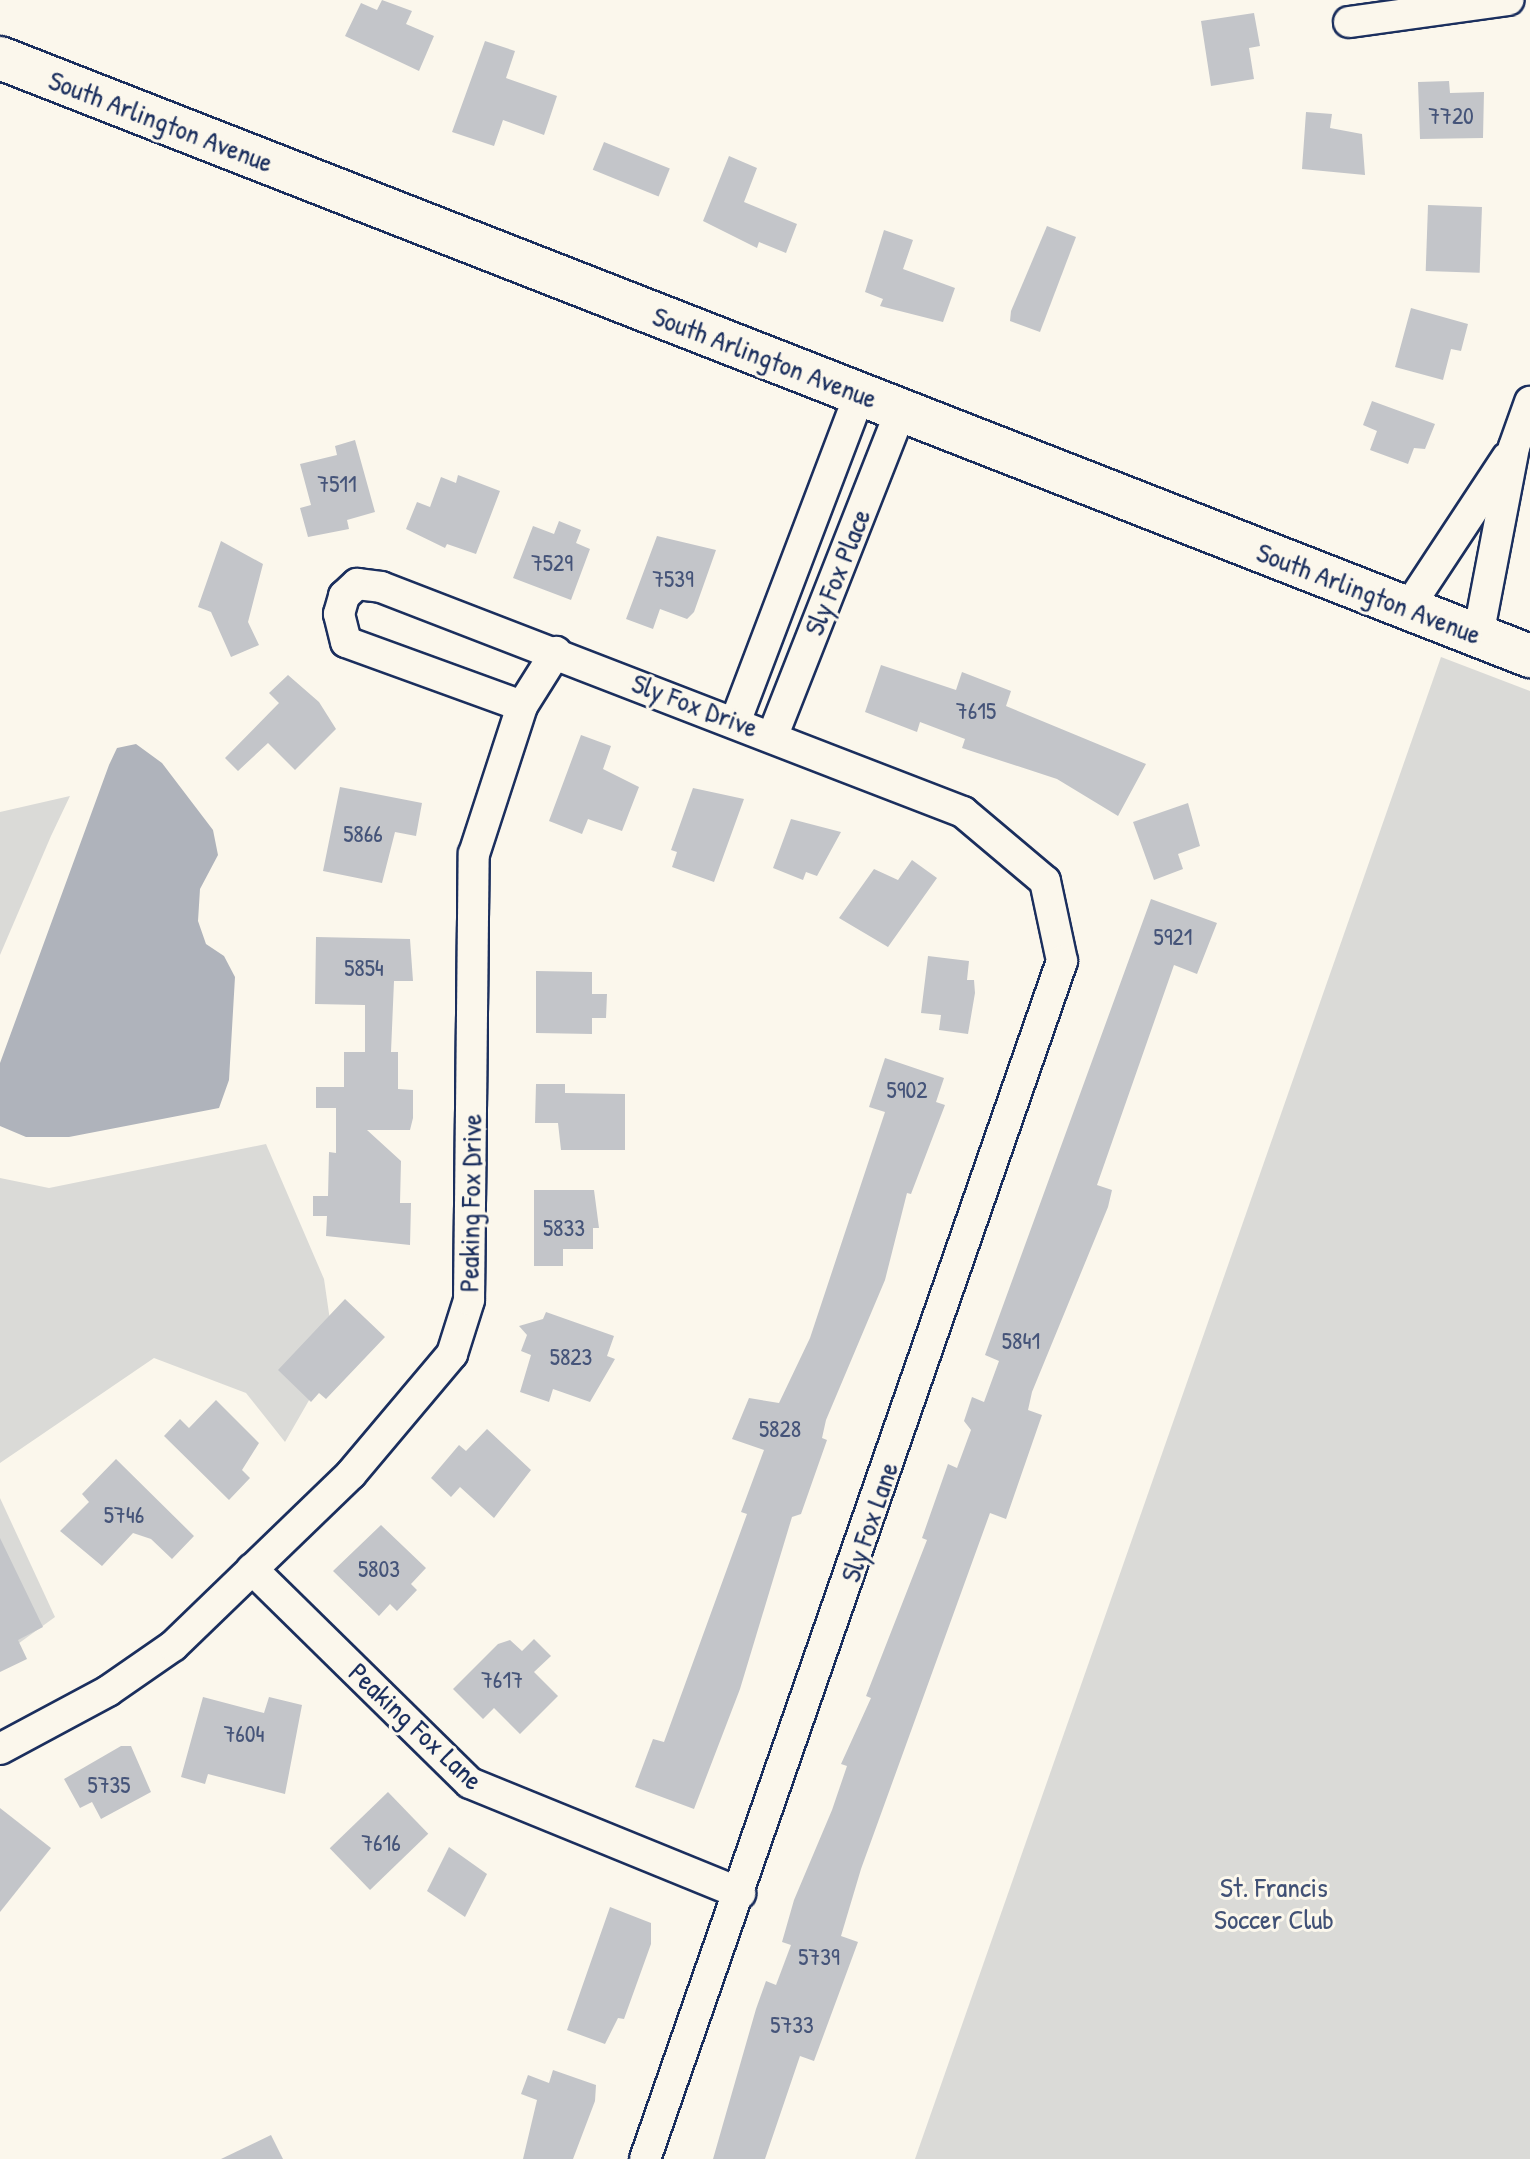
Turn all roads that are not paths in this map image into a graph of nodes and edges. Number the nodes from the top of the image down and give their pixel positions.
1 (1508, 0) edge
2 (1349, 22) dead end
3 (0, 58) edge
4 (860, 393) junction
5 (1530, 402) edge
6 (901, 410) junction
7 (1514, 447) junction
8 (1408, 608) junction
9 (1478, 636) junction
10 (556, 652) junction
11 (1530, 656) edge
12 (522, 706) junction
13 (736, 720) junction
14 (773, 735) junction
15 (1045, 881) joint
16 (252, 1569) junction
17 (0, 1749) edge
18 (740, 1893) junction
19 (645, 2159) edge

1 - 2 street
3 - 4 street, South Arlington Avenue
4 - 6 street, South Arlington Avenue
4 - 13 street, Sly Fox Place
5 - 7 street
6 - 8 street, South Arlington Avenue
6 - 14 street, Sly Fox Place
7 - 8 street
7 - 9 street
8 - 9 street, South Arlington Avenue
9 - 11 street, South Arlington Avenue
10 - 12 street, Peaking Fox Drive
10 - 12 street, Sly Fox Drive
10 - 13 street, Sly Fox Drive
12 - 16 street, Peaking Fox Drive
13 - 14 street, Sly Fox Drive
14 - 15 street, Sly Fox Drive
15 - 18 street, Sly Fox Lane
16 - 17 street, Peaking Fox Drive
16 - 18 street, Peaking Fox Lane
18 - 19 street, Sly Fox Lane

